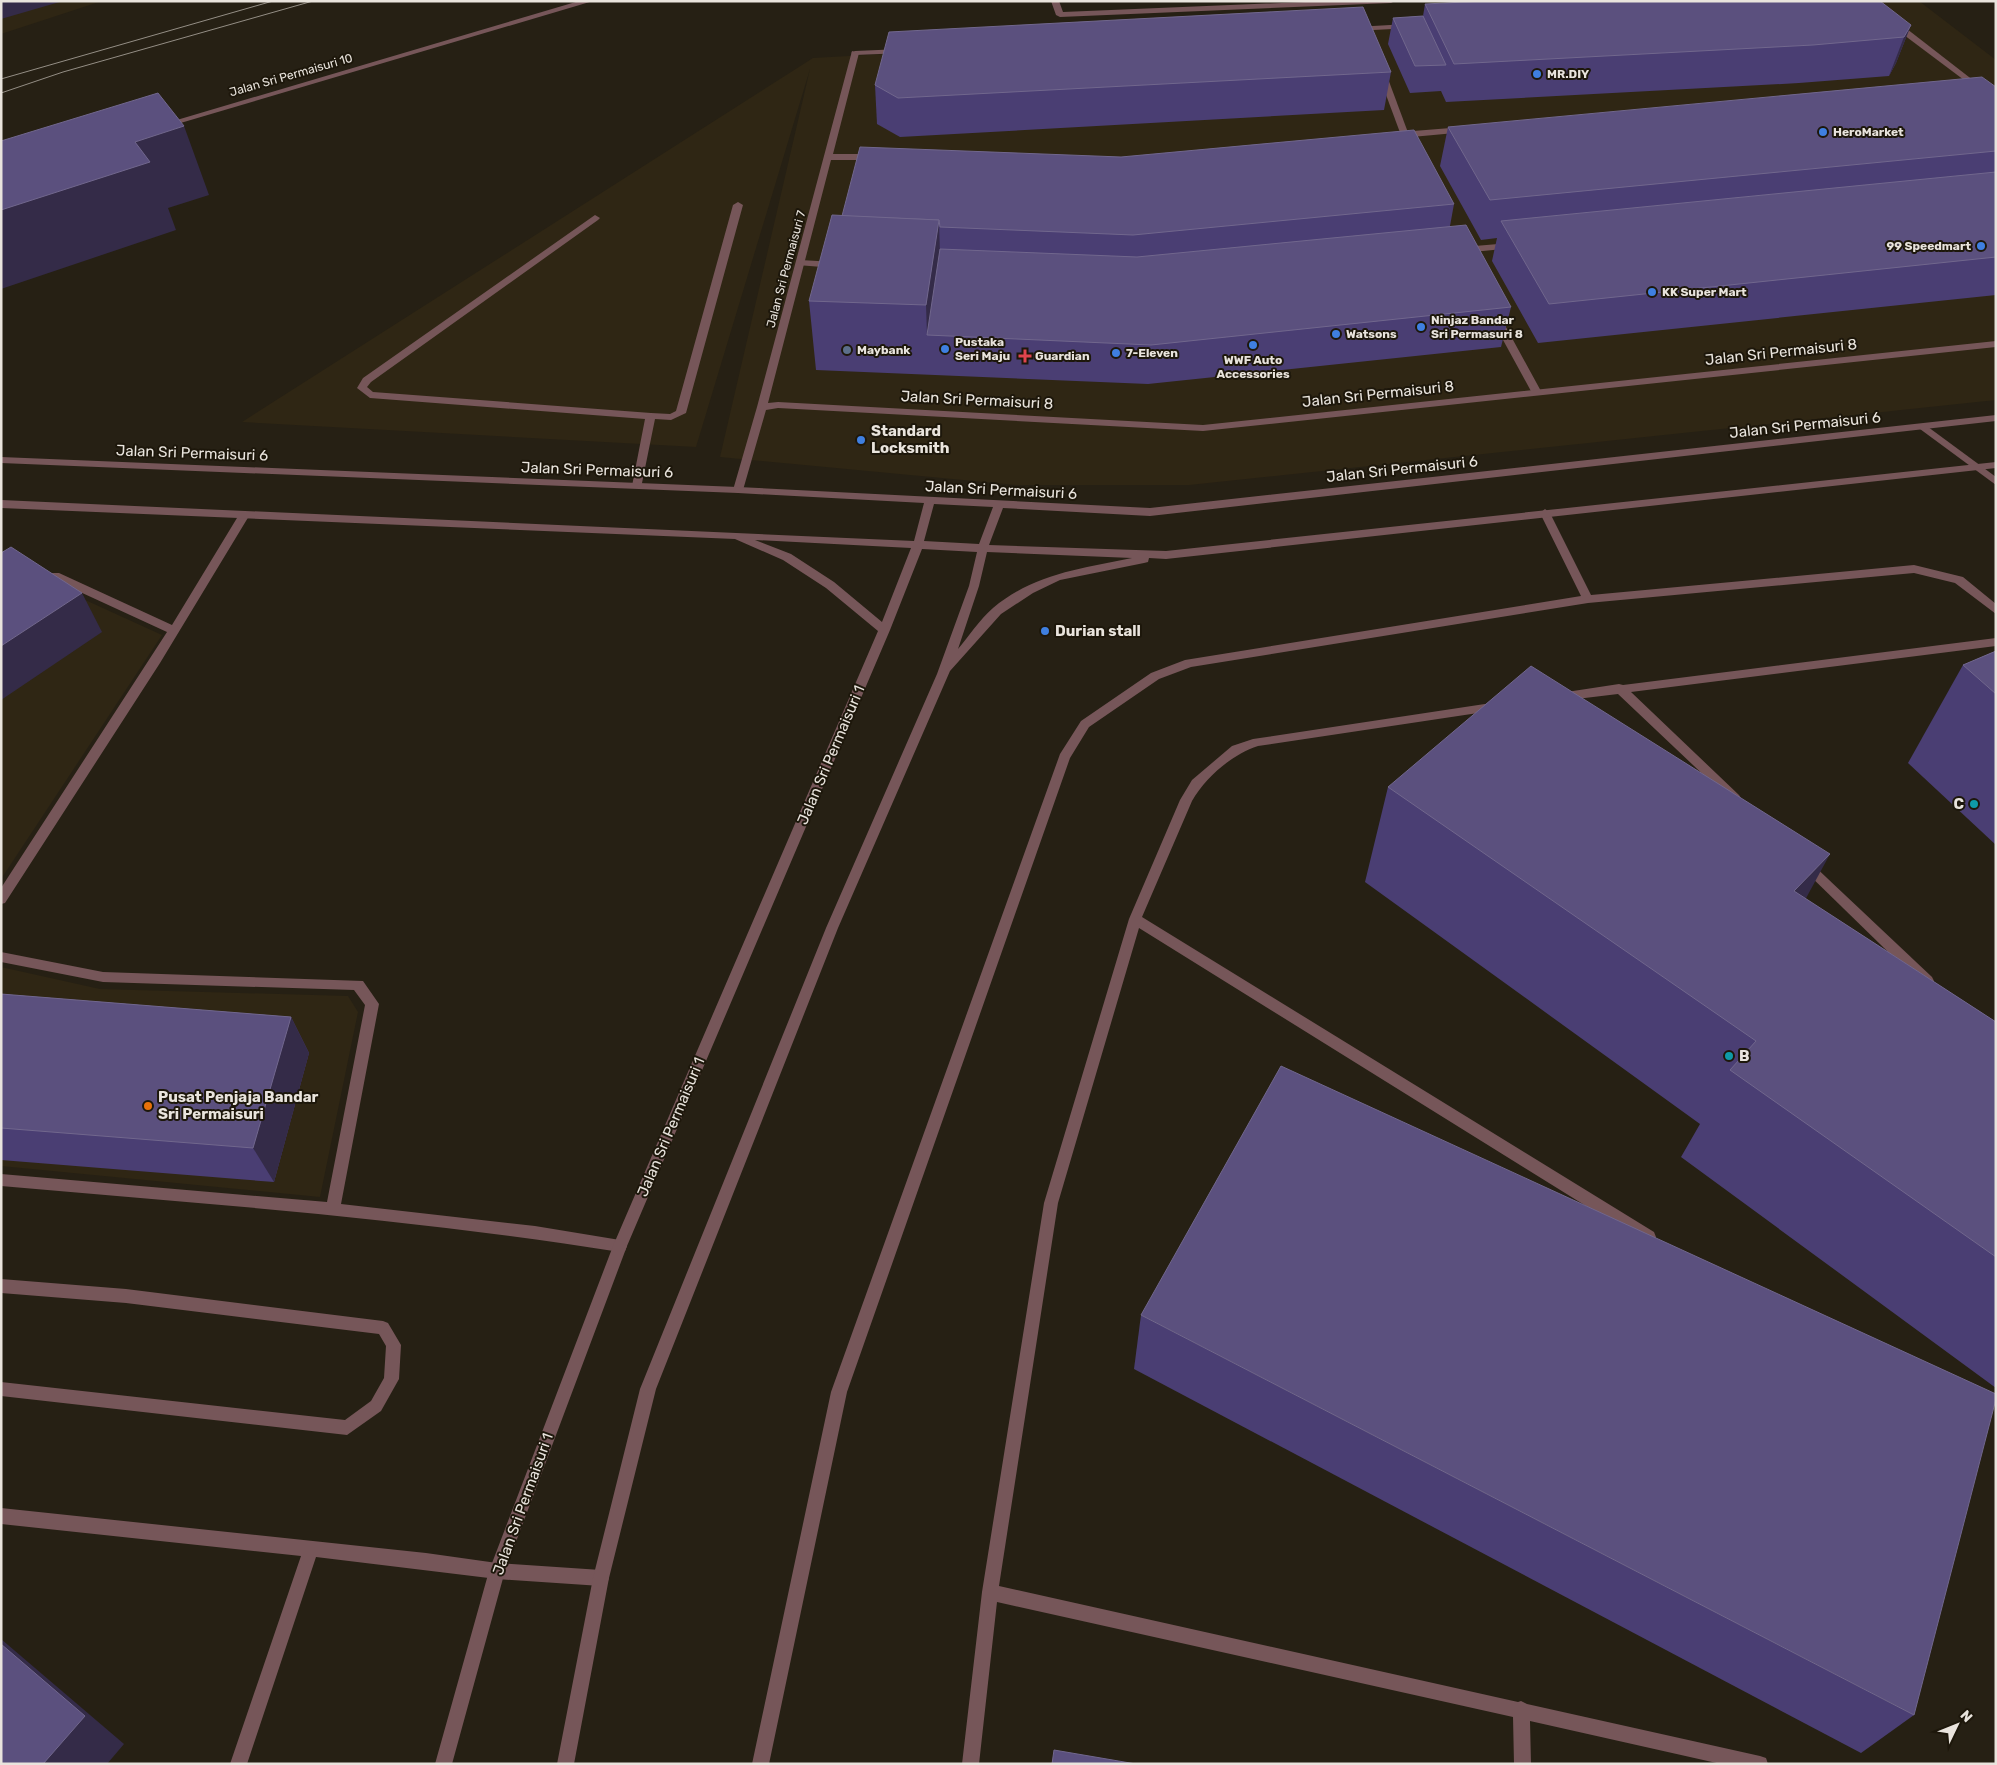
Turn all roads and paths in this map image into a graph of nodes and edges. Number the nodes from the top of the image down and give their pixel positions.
1 (589, 1) edge
2 (1055, 1) edge
3 (1391, 1) edge
4 (1891, 20) edge
5 (1415, 26) edge
6 (1346, 30) edge
7 (915, 51) edge
8 (1378, 64) edge
9 (1977, 87) junction
10 (1967, 88) edge
11 (1996, 102) edge
12 (153, 129) edge
13 (1472, 129) edge
14 (1398, 135) junction
15 (1412, 153) edge
16 (829, 157) junction
17 (887, 158) edge
18 (738, 205) dead end
19 (596, 218) dead end
20 (1520, 245) edge
21 (1458, 251) edge
22 (800, 263) junction
23 (850, 266) edge
24 (1492, 309) edge
25 (1996, 344) edge
26 (1537, 392) junction
27 (762, 407) junction
28 (651, 416) junction
29 (1996, 418) edge
30 (1924, 427) junction
31 (1, 460) edge
32 (1996, 465) edge
33 (1977, 466) junction
34 (1996, 482) edge
35 (637, 486) junction
36 (738, 490) junction
37 (930, 501) junction
38 (1, 504) edge
39 (999, 504) junction
40 (1545, 513) junction
41 (244, 516) junction
42 (731, 535) junction
43 (918, 545) junction
44 (982, 547) junction
45 (1166, 555) junction
46 (31, 579) edge
47 (1588, 599) junction
48 (1996, 610) edge
49 (884, 630) junction
50 (174, 631) junction
51 (1996, 642) edge
52 (943, 674) junction
53 (1619, 688) junction
54 (1551, 698) edge
55 (1512, 704) edge
56 (1742, 805) edge
57 (1793, 853) edge
58 (1, 899) edge
59 (1135, 919) junction
60 (1, 957) edge
61 (1938, 991) edge
62 (1, 1180) edge
63 (333, 1209) junction
64 (1658, 1242) edge
65 (620, 1246) junction
66 (1, 1286) edge
67 (1, 1390) edge
68 (1, 1516) edge
69 (312, 1550) junction
70 (497, 1571) junction
71 (601, 1578) junction
72 (990, 1592) junction
73 (1521, 1709) junction
74 (238, 1764) edge
75 (443, 1764) edge
76 (565, 1764) edge
77 (760, 1764) edge
78 (970, 1764) edge
79 (1523, 1764) edge
80 (1760, 1764) edge

1 - 12 street, Jalan Sri Permaisuri 10
2 - 3 street
4 - 9 street
5 - 6 street
7 - 16 street, Jalan Sri Permaisuri 7
8 - 14 street
9 - 10 street
9 - 11 street
13 - 14 street
14 - 15 street
16 - 17 street
16 - 22 street, Jalan Sri Permaisuri 7
18 - 28 street
19 - 28 street
20 - 21 street
22 - 23 street
22 - 27 street, Jalan Sri Permaisuri 7
24 - 26 street
25 - 26 street, Jalan Sri Permaisuri 8
26 - 27 street, Jalan Sri Permaisuri 8
27 - 36 street, Jalan Sri Permaisuri 7
28 - 35 street
29 - 30 street, Jalan Sri Permaisuri 6
30 - 33 street
30 - 39 street, Jalan Sri Permaisuri 6
31 - 35 street, Jalan Sri Permaisuri 6
32 - 33 street
33 - 34 street
33 - 40 street
35 - 36 street, Jalan Sri Permaisuri 6
36 - 37 street, Jalan Sri Permaisuri 6
37 - 39 street, Jalan Sri Permaisuri 6
37 - 43 street, Jalan Sri Permaisuri 1
38 - 41 street
39 - 44 street
40 - 45 street
40 - 47 street
41 - 42 street
41 - 50 street
42 - 43 street
42 - 49 street
43 - 44 street
43 - 49 street, Jalan Sri Permaisuri 1
44 - 45 street
44 - 52 street
45 - 52 street
46 - 50 street
47 - 48 street
47 - 77 street
49 - 65 street, Jalan Sri Permaisuri 1
50 - 58 street
51 - 53 street
52 - 71 street
53 - 54 street
53 - 56 street
55 - 59 street
57 - 61 street
59 - 64 street
59 - 72 street
60 - 63 street
62 - 63 street
63 - 65 street
65 - 70 street, Jalan Sri Permaisuri 1
66 - 67 street
68 - 69 street
69 - 70 street
69 - 74 street
70 - 71 street
70 - 75 street, Jalan Sri Permaisuri 1
71 - 76 street
72 - 73 street
72 - 78 street
73 - 79 street
73 - 80 street

